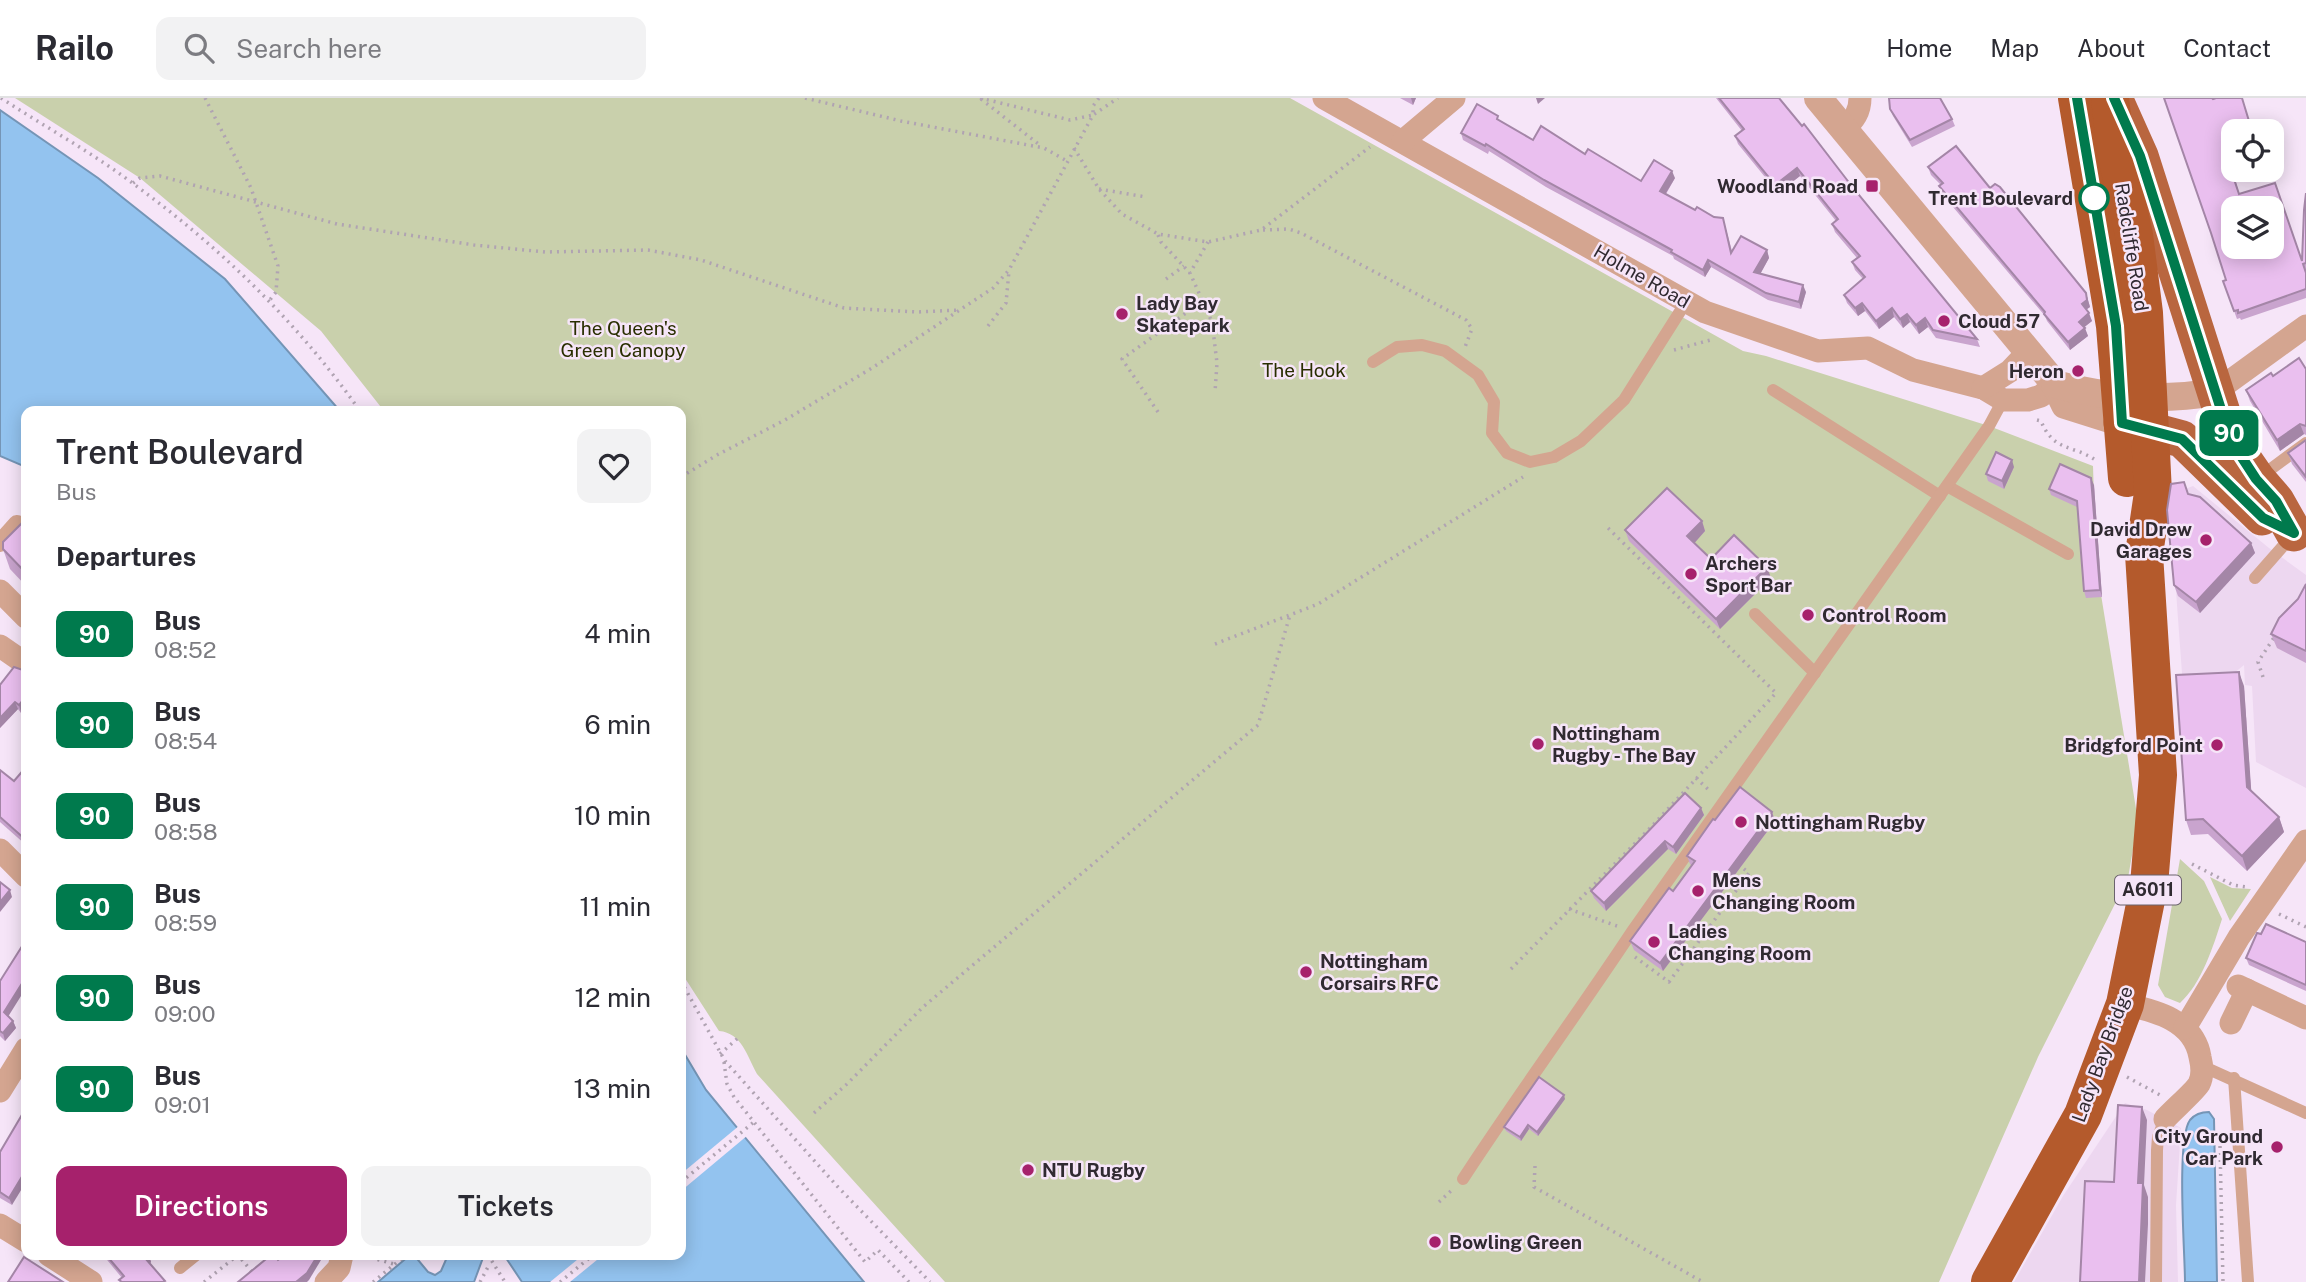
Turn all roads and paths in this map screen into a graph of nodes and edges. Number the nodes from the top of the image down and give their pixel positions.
1 (1, 98) edge
2 (205, 98) edge
3 (805, 98) edge
4 (980, 98) edge
5 (1099, 98) edge
6 (1118, 98) edge
7 (1324, 98) edge
8 (1454, 98) edge
9 (1818, 98) edge
10 (1860, 98) edge
11 (2077, 98) edge
12 (2112, 98) edge
13 (1093, 115) junction
14 (1844, 129) junction
15 (1396, 137) junction
16 (1044, 148) junction
17 (1073, 148) junction
18 (1067, 161) junction
19 (134, 183) junction
20 (1099, 189) junction
21 (1146, 197) dead end
22 (256, 204) junction
23 (1261, 230) junction
24 (1158, 234) junction
25 (1208, 242) junction
26 (1184, 266) junction
27 (1009, 270) junction
28 (1190, 272) junction
29 (1166, 279) dead end
30 (1203, 300) junction
31 (269, 301) junction
32 (1686, 302) junction
33 (960, 310) junction
34 (988, 326) dead end
35 (2306, 326) edge
36 (1724, 335) dead end
37 (2028, 352) junction
38 (1653, 356) junction
39 (1458, 359) junction
40 (1373, 362) dead end
41 (2055, 384) junction
42 (1983, 388) junction
43 (1773, 390) dead end
44 (1215, 392) dead end
45 (2215, 392) junction
46 (2003, 400) junction
47 (356, 406) edge
48 (1158, 412) dead end
49 (2041, 421) dead end
50 (2137, 443) junction
51 (2306, 443) edge
52 (1530, 462) junction
53 (686, 474) edge
54 (2239, 478) junction
55 (1944, 491) junction
56 (18, 524) edge
57 (1607, 527) dead end
58 (2300, 537) edge
59 (0, 543) edge
60 (2067, 554) dead end
61 (2255, 578) dead end
62 (0, 591) edge
63 (21, 612) edge
64 (1755, 614) dead end
65 (1290, 615) junction
66 (2279, 631) edge
67 (1215, 644) dead end
68 (0, 646) edge
69 (21, 661) edge
70 (1815, 673) junction
71 (2263, 677) dead end
72 (1675, 801) junction
73 (1682, 807) edge
74 (1652, 826) junction
75 (1658, 832) edge
76 (1699, 836) junction
77 (2306, 841) edge
78 (0, 850) edge
79 (1616, 864) junction
80 (2192, 864) dead end
81 (1740, 866) junction
82 (1622, 870) edge
83 (21, 871) edge
84 (1734, 873) edge
85 (2247, 887) dead end
86 (1592, 888) junction
87 (1598, 894) edge
88 (1569, 909) junction
89 (2275, 912) dead end
90 (2306, 927) edge
91 (1631, 933) junction
92 (1621, 947) junction
93 (1511, 970) dead end
94 (686, 990) edge
95 (2125, 1004) junction
96 (2306, 1018) edge
97 (2231, 1023) dead end
98 (2185, 1027) junction
99 (738, 1038) dead end
100 (720, 1054) junction
101 (21, 1057) edge
102 (725, 1061) junction
103 (2202, 1066) junction
104 (2120, 1074) dead end
105 (2234, 1078) junction
106 (2, 1083) edge
107 (2171, 1112) junction
108 (2306, 1112) edge
109 (814, 1113) dead end
110 (754, 1122) junction
111 (2220, 1138) dead end
112 (1535, 1166) dead end
113 (686, 1178) edge
114 (1463, 1179) dead end
115 (0, 1225) edge
116 (21, 1238) edge
117 (57, 1260) edge
118 (190, 1260) edge
119 (232, 1260) edge
120 (242, 1260) edge
121 (340, 1260) edge
122 (381, 1260) edge
123 (399, 1260) edge
124 (491, 1260) edge
125 (587, 1260) edge
126 (395, 1264) junction
127 (488, 1267) dead end
128 (180, 1268) dead end
129 (254, 1273) edge
130 (505, 1281) edge
131 (91, 1282) edge
132 (204, 1282) edge
133 (326, 1282) edge
134 (373, 1282) edge
135 (480, 1282) edge
136 (560, 1282) edge
137 (909, 1282) edge
138 (930, 1282) edge
139 (1703, 1282) edge
140 (1990, 1282) edge
141 (2156, 1282) edge
142 (2223, 1282) edge
143 (2248, 1282) edge

1 - 19 path
2 - 22 path
3 - 16 path
4 - 13 path
4 - 16 path
5 - 13 path
6 - 13 path
7 - 15 street, Holme Road
8 - 15 street
9 - 14 street
10 - 14 street
11 - 50 highway, Radcliffe Road / A6011
12 - 45 main road, Radcliffe Road
12 - 50 highway, Radcliffe Road / A6011
13 - 17 path
14 - 37 street
15 - 23 path
15 - 32 street, Holme Road
16 - 18 path
17 - 18 path
17 - 20 path
18 - 27 path
19 - 22 path
19 - 31 path
20 - 21 path
20 - 24 path
22 - 31 path
22 - 33 path
23 - 25 path
23 - 39 path
24 - 25 path
24 - 26 path
25 - 28 path
26 - 28 path
26 - 29 path
27 - 33 path
27 - 34 path
28 - 30 path
30 - 44 path
30 - 48 path
31 - 47 path
32 - 38 lane
32 - 42 street, Holme Road
33 - 53 path
35 - 45 street
36 - 38 path
37 - 41 street
37 - 42 street
38 - 52 lane
39 - 40 lane
39 - 52 lane
41 - 46 street
41 - 50 street
42 - 46 street, Holme Road
43 - 55 lane
45 - 50 street
45 - 54 main road, Radcliffe Road
46 - 55 lane
49 - 50 path
50 - 54 main road, Radcliffe Road
50 - 54 main road, Radcliffe Road
50 - 95 highway, Lady Bay Bridge / A6011
51 - 54 lane
52 - 65 path
54 - 58 main road, Radcliffe Road
55 - 60 lane
55 - 70 lane
56 - 59 street
57 - 72 path
58 - 61 lane
62 - 63 street
64 - 70 lane
65 - 67 path
65 - 109 path
66 - 71 path
68 - 69 street
70 - 76 lane
72 - 73 path
72 - 74 path
74 - 75 path
74 - 79 path
76 - 81 path
76 - 91 lane
77 - 98 street
78 - 83 street
79 - 82 path
79 - 86 path
80 - 85 path
81 - 84 path
81 - 92 path
86 - 87 path
86 - 88 path
88 - 91 path
88 - 93 path
89 - 90 path
91 - 92 lane
92 - 114 lane
94 - 100 path
95 - 98 street
95 - 140 highway, Lady Bay Bridge / A6011
96 - 97 street
98 - 103 street
99 - 100 path
100 - 102 path
101 - 106 street
102 - 110 path
102 - 138 path
103 - 105 lane
103 - 107 street
104 - 107 path
105 - 108 lane
105 - 143 lane
107 - 141 lane
110 - 113 path
110 - 137 path
111 - 142 path
112 - 139 path
115 - 116 street
117 - 131 street
118 - 128 lane
119 - 132 path
120 - 129 path
121 - 133 street
122 - 126 path
123 - 126 path
124 - 130 path
125 - 136 path
126 - 134 path
127 - 135 path

